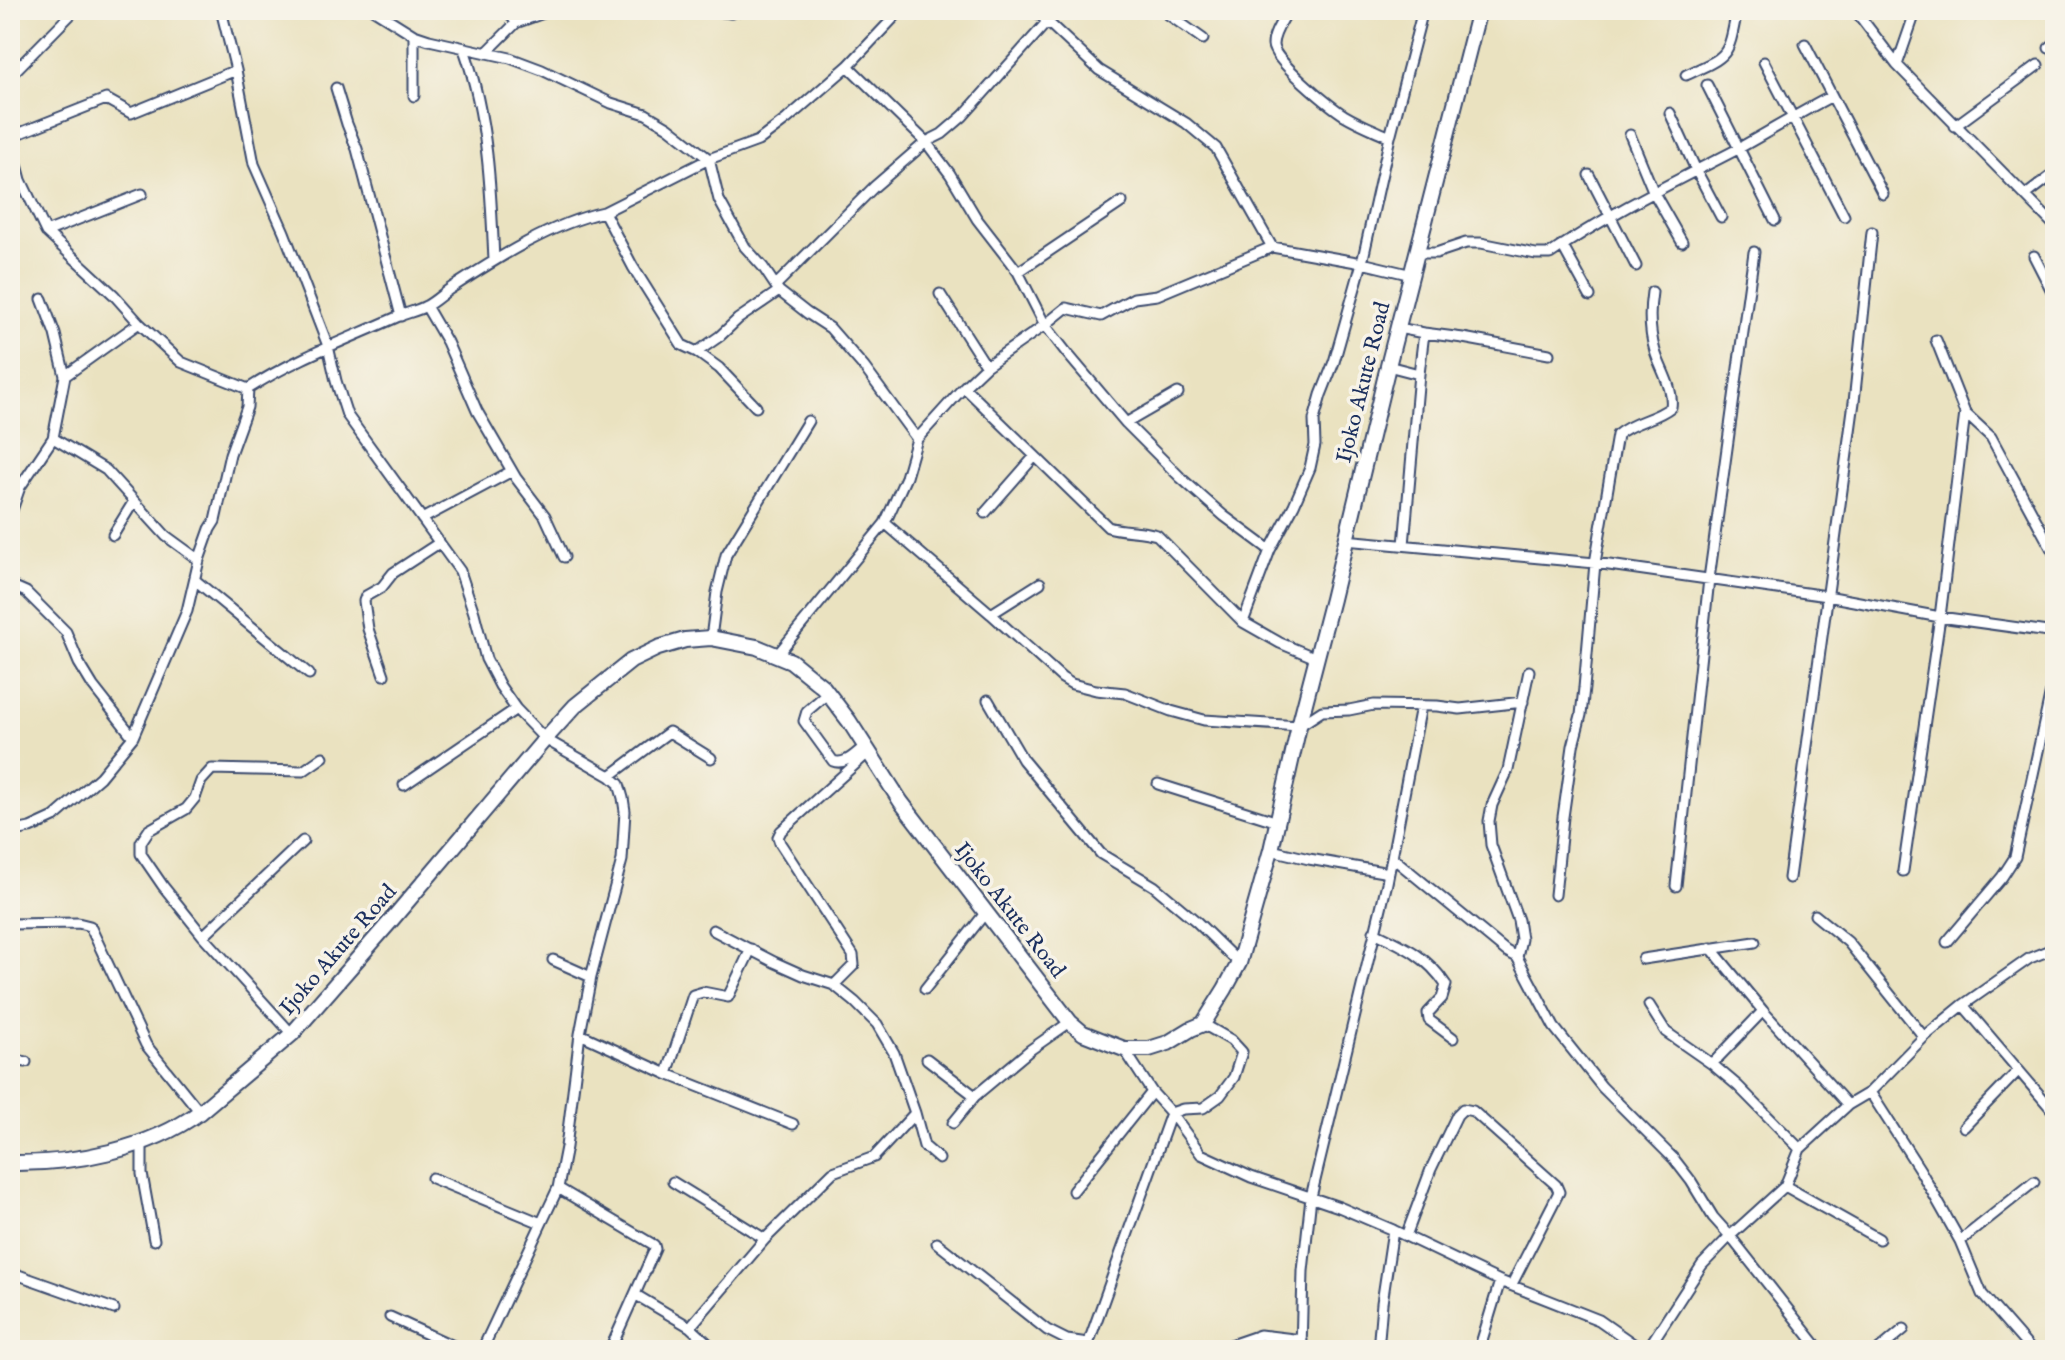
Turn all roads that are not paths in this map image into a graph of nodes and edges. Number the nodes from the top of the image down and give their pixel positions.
1 (75, 10) edge
2 (221, 10) edge
3 (374, 10) edge
4 (508, 10) edge
5 (552, 10) edge
6 (709, 10) edge
7 (741, 10) edge
8 (901, 10) edge
9 (1035, 10) edge
10 (1162, 10) edge
11 (1288, 10) edge
12 (1423, 10) edge
13 (1479, 10) edge
14 (1737, 10) edge
15 (1855, 10) edge
16 (1916, 10) edge
17 (1047, 22) junction
18 (516, 23) junction
19 (414, 35) junction
20 (1203, 39) dead end
21 (1805, 44) dead end
22 (464, 49) junction
23 (486, 53) junction
24 (1764, 62) dead end
25 (1897, 65) junction
26 (2038, 65) dead end
27 (848, 66) junction
28 (236, 70) junction
29 (1686, 75) dead end
30 (10, 76) edge
31 (1707, 85) dead end
32 (336, 88) dead end
33 (414, 96) dead end
34 (1832, 96) junction
35 (1670, 113) dead end
36 (1792, 117) junction
37 (1955, 126) junction
38 (1630, 135) dead end
39 (1390, 137) junction
40 (10, 138) edge
41 (926, 142) junction
42 (1738, 149) junction
43 (709, 159) junction
44 (1696, 170) junction
45 (2055, 173) edge
46 (1589, 175) dead end
47 (1654, 193) junction
48 (142, 194) dead end
49 (1883, 194) dead end
50 (2026, 195) junction
51 (1122, 202) dead end
52 (604, 212) junction
53 (1844, 216) dead end
54 (1611, 217) junction
55 (1721, 217) dead end
56 (1775, 220) dead end
57 (2055, 226) edge
58 (46, 232) junction
59 (1872, 232) dead end
60 (1682, 242) dead end
61 (1562, 245) junction
62 (1272, 247) junction
63 (1754, 252) dead end
64 (1418, 253) junction
65 (2034, 256) dead end
66 (494, 261) junction
67 (1362, 263) junction
68 (1636, 266) dead end
69 (1018, 272) junction
70 (1412, 275) junction
71 (777, 288) junction
72 (1652, 292) dead end
73 (940, 294) dead end
74 (1590, 296) dead end
75 (2055, 297) edge
76 (42, 299) dead end
77 (426, 306) junction
78 (401, 316) junction
79 (139, 323) junction
80 (1045, 325) junction
81 (1398, 328) junction
82 (1424, 333) junction
83 (1936, 340) dead end
84 (328, 346) junction
85 (697, 352) junction
86 (1549, 354) dead end
87 (986, 366) junction
88 (1388, 366) junction
89 (1419, 374) junction
90 (65, 376) junction
91 (964, 387) junction
92 (248, 389) junction
93 (1178, 393) dead end
94 (756, 407) dead end
95 (1965, 413) junction
96 (808, 421) dead end
97 (1126, 423) junction
98 (53, 438) junction
99 (917, 439) junction
100 (1035, 456) junction
101 (512, 471) junction
102 (134, 501) junction
103 (985, 513) dead end
104 (10, 516) edge
105 (422, 519) junction
106 (885, 523) junction
107 (113, 535) dead end
108 (1345, 540) junction
109 (439, 543) junction
110 (1404, 545) junction
111 (1270, 550) junction
112 (2055, 555) edge
113 (564, 557) dead end
114 (199, 560) junction
115 (1595, 563) junction
116 (1709, 579) junction
117 (195, 580) junction
118 (1040, 583) dead end
119 (10, 585) edge
120 (1827, 596) junction
121 (991, 614) junction
122 (1940, 617) junction
123 (1243, 622) junction
124 (2055, 633) edge
125 (711, 638) junction
126 (777, 655) junction
127 (1316, 658) junction
128 (1529, 671) dead end
129 (2055, 673) edge
130 (309, 674) dead end
131 (384, 675) dead end
132 (828, 693) junction
133 (988, 700) dead end
134 (1523, 702) junction
135 (1421, 706) junction
136 (516, 709) junction
137 (1299, 726) junction
138 (133, 737) junction
139 (545, 739) junction
140 (867, 749) junction
141 (323, 757) dead end
142 (711, 758) dead end
143 (610, 776) junction
144 (1158, 784) dead end
145 (404, 785) dead end
146 (1278, 822) junction
147 (10, 832) edge
148 (303, 841) dead end
149 (1271, 850) junction
150 (1393, 858) junction
151 (1903, 871) dead end
152 (1389, 873) junction
153 (1789, 878) dead end
154 (1676, 886) dead end
155 (1555, 895) dead end
156 (986, 912) junction
157 (1815, 915) dead end
158 (10, 924) edge
159 (713, 930) dead end
160 (1374, 932) junction
161 (203, 936) junction
162 (1755, 942) dead end
163 (1947, 942) dead end
164 (1711, 948) junction
165 (2055, 948) edge
166 (751, 949) junction
167 (1517, 957) junction
168 (1643, 959) dead end
169 (553, 960) dead end
170 (1239, 963) junction
171 (591, 977) junction
172 (834, 985) junction
173 (925, 989) dead end
174 (1649, 1005) dead end
175 (1963, 1005) junction
176 (1763, 1011) junction
177 (1070, 1022) junction
178 (1203, 1024) junction
179 (292, 1034) junction
180 (580, 1034) junction
181 (1924, 1037) junction
182 (1453, 1038) dead end
183 (1124, 1049) junction
184 (10, 1059) edge
185 (927, 1059) dead end
186 (26, 1062) dead end
187 (1712, 1064) junction
188 (2018, 1071) junction
189 (667, 1074) junction
190 (1152, 1092) junction
191 (1870, 1092) junction
192 (975, 1096) junction
193 (1848, 1105) junction
194 (200, 1112) junction
195 (915, 1113) junction
196 (1171, 1113) junction
197 (2055, 1113) edge
198 (953, 1123) dead end
199 (793, 1124) dead end
200 (1964, 1127) dead end
201 (142, 1142) junction
202 (1800, 1149) junction
203 (939, 1159) dead end
204 (10, 1163) edge
205 (432, 1178) dead end
206 (673, 1182) dead end
207 (2034, 1182) dead end
208 (1785, 1186) junction
209 (558, 1188) junction
210 (1073, 1191) dead end
211 (1311, 1197) junction
212 (541, 1223) junction
213 (1393, 1230) junction
214 (1406, 1236) junction
215 (1730, 1236) junction
216 (765, 1239) junction
217 (1879, 1239) dead end
218 (154, 1240) dead end
219 (1960, 1241) junction
220 (937, 1243) dead end
221 (10, 1272) edge
222 (1500, 1281) junction
223 (1512, 1284) junction
224 (636, 1295) junction
225 (114, 1309) dead end
226 (390, 1317) dead end
227 (690, 1327) junction
228 (1904, 1329) dead end
229 (1301, 1345) edge
230 (1087, 1347) edge
231 (1218, 1349) edge
232 (462, 1350) edge
233 (482, 1350) edge
234 (610, 1350) edge
235 (715, 1350) edge
236 (1178, 1350) edge
237 (1378, 1350) edge
238 (1479, 1350) edge
239 (1644, 1350) edge
240 (1820, 1350) edge
241 (1879, 1350) edge
242 (2031, 1350) edge

1 - 30 street
2 - 28 street
3 - 19 street
4 - 18 street
5 - 18 street
6 - 7 street
8 - 27 street
9 - 17 street
10 - 20 street
11 - 39 street
12 - 39 street
13 - 64 main road, Ijoko Akute Road
14 - 29 street
15 - 25 street
16 - 25 street
17 - 41 street
17 - 62 street
18 - 23 street
19 - 22 street
19 - 33 street
21 - 34 street
22 - 23 street
22 - 66 street
23 - 43 street
24 - 36 street
25 - 37 street
26 - 37 street
27 - 41 street
27 - 43 street
28 - 40 street
28 - 84 street
31 - 42 street
32 - 78 street
34 - 36 street
34 - 49 street
35 - 44 street
36 - 42 street
36 - 53 street
37 - 50 street
38 - 47 street
39 - 67 street
40 - 58 street
41 - 69 street
41 - 71 street
42 - 44 street
42 - 56 street
43 - 52 street
43 - 71 street
44 - 47 street
44 - 55 street
45 - 50 street
46 - 54 street
47 - 54 street
47 - 60 street
48 - 58 street
50 - 57 street
51 - 69 street
52 - 66 street
52 - 85 street
54 - 61 street
54 - 68 street
58 - 79 street
59 - 120 street
61 - 64 street
61 - 74 street
62 - 67 street
62 - 80 street
63 - 116 street
64 - 70 main road, Ijoko Akute Road
65 - 75 street
66 - 77 street
67 - 70 street
67 - 111 street
69 - 80 street
70 - 81 main road, Ijoko Akute Road
71 - 85 street
71 - 99 street
72 - 115 street
73 - 87 street
76 - 90 street
77 - 78 street
77 - 101 street
78 - 84 street
79 - 90 street
79 - 92 street
80 - 87 street
80 - 97 street
81 - 82 street
81 - 88 main road, Ijoko Akute Road
82 - 86 street
82 - 89 street
83 - 95 street
84 - 92 street
84 - 105 street
85 - 94 street
87 - 91 street
88 - 89 street
88 - 108 main road, Ijoko Akute Road
89 - 110 street
90 - 98 street
91 - 99 street
91 - 100 street
92 - 114 street
93 - 97 street
95 - 112 street
95 - 122 street
96 - 125 street
97 - 111 street
98 - 102 street
98 - 104 street
99 - 106 street
100 - 103 street
100 - 123 street
101 - 105 street
101 - 113 street
102 - 107 street
102 - 114 street
105 - 109 street
106 - 121 street
106 - 126 street
108 - 110 street
108 - 127 main road, Ijoko Akute Road
109 - 131 street
109 - 136 street
110 - 115 street
111 - 123 street
114 - 117 street
115 - 116 street
115 - 155 street
116 - 120 street
116 - 154 street
117 - 130 street
117 - 138 street
118 - 121 street
119 - 138 street
120 - 122 street
120 - 153 street
121 - 137 street
122 - 124 street
122 - 151 street
123 - 127 street
125 - 126 main road, Ijoko Akute Road
125 - 139 main road, Ijoko Akute Road
126 - 132 main road, Ijoko Akute Road
127 - 137 main road, Ijoko Akute Road
128 - 134 street
129 - 163 street
132 - 140 main road, Ijoko Akute Road
132 - 140 street
133 - 170 street
134 - 135 street
134 - 167 street
135 - 137 street
135 - 150 street
136 - 139 street
136 - 145 street
137 - 146 main road, Ijoko Akute Road
138 - 147 street
139 - 143 street
139 - 179 main road, Ijoko Akute Road
140 - 156 main road, Ijoko Akute Road
140 - 172 street
141 - 161 street
142 - 143 street
143 - 171 street
144 - 146 street
146 - 149 main road, Ijoko Akute Road
148 - 161 street
149 - 152 street
149 - 170 main road, Ijoko Akute Road
150 - 152 street
150 - 167 street
152 - 160 street
156 - 173 street
156 - 177 main road, Ijoko Akute Road
157 - 181 street
158 - 194 street
159 - 166 street
160 - 182 street
160 - 211 street
161 - 179 street
162 - 164 street
164 - 168 street
164 - 176 street
165 - 175 street
166 - 172 street
166 - 189 street
167 - 215 street
169 - 171 street
170 - 178 main road, Ijoko Akute Road
171 - 180 street
172 - 195 street
174 - 187 street
175 - 181 street
175 - 188 street
176 - 187 street
176 - 193 street
177 - 183 main road, Ijoko Akute Road
177 - 192 street
178 - 183 main road, Ijoko Akute Road
178 - 196 street
179 - 194 main road, Ijoko Akute Road
180 - 189 street
180 - 209 street
181 - 191 street
183 - 190 street
184 - 186 street
185 - 192 street
187 - 202 street
188 - 197 street
188 - 200 street
189 - 199 street
190 - 196 street
190 - 210 street
191 - 193 street
191 - 219 street
192 - 198 street
193 - 202 street
194 - 201 main road, Ijoko Akute Road
195 - 203 street
195 - 216 street
196 - 211 street
196 - 230 street
201 - 204 main road, Ijoko Akute Road
201 - 218 street
202 - 208 street
205 - 212 street
206 - 216 street
207 - 219 street
208 - 215 street
208 - 217 street
209 - 212 street
209 - 224 street
211 - 213 street
211 - 229 street
212 - 233 street
213 - 214 street
213 - 237 street
214 - 222 street
214 - 223 street
215 - 239 street
215 - 240 street
216 - 227 street
219 - 242 street
220 - 230 street
221 - 225 street
222 - 223 street
222 - 238 street
223 - 239 street
224 - 227 street
224 - 234 street
226 - 232 street
227 - 235 street
228 - 241 street
229 - 231 street
231 - 236 street

